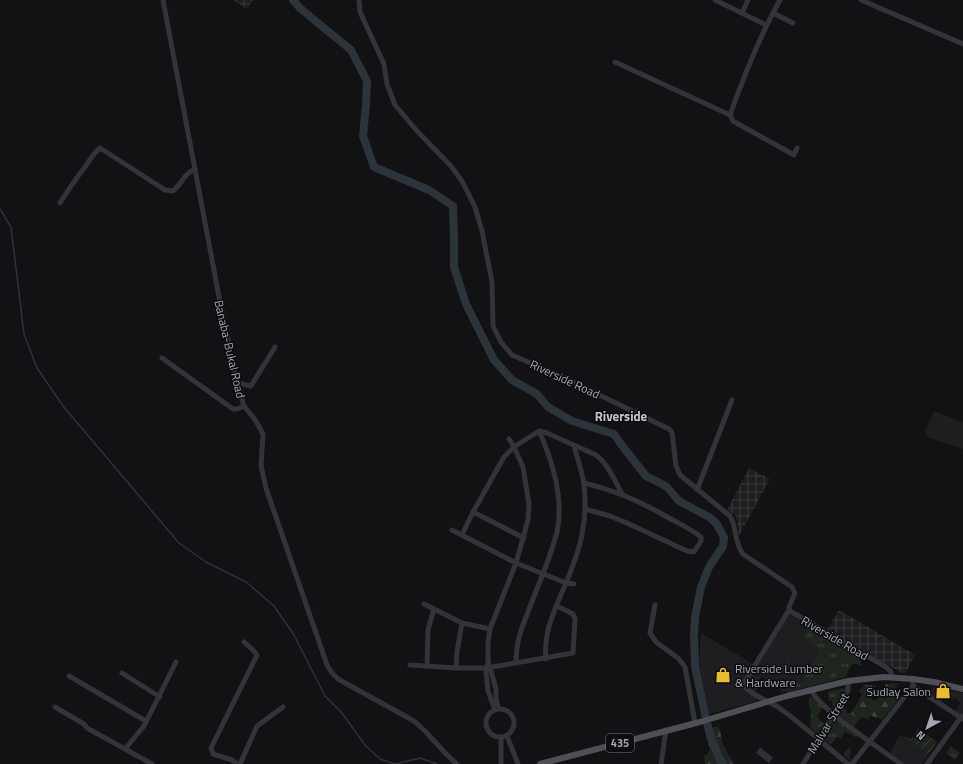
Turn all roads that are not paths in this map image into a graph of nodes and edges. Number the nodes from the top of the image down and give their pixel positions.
1 (163, 0) edge
2 (358, 0) edge
3 (715, 0) edge
4 (748, 0) edge
5 (780, 0) edge
6 (861, 0) edge
7 (742, 13) junction
8 (773, 13) junction
9 (793, 23) dead end
10 (766, 25) junction
11 (963, 44) edge
12 (615, 62) dead end
13 (730, 116) junction
14 (797, 148) dead end
15 (195, 169) junction
16 (60, 203) dead end
17 (275, 347) dead end
18 (162, 358) dead end
19 (236, 383) junction
20 (732, 400) dead end
21 (244, 406) junction
22 (539, 431) junction
23 (509, 439) dead end
24 (574, 445) junction
25 (514, 447) junction
26 (584, 483) junction
27 (697, 490) junction
28 (622, 494) junction
29 (585, 509) junction
30 (473, 512) junction
31 (452, 530) dead end
32 (462, 535) junction
33 (524, 538) junction
34 (516, 563) junction
35 (543, 574) junction
36 (566, 583) junction
37 (574, 584) dead end
38 (424, 604) dead end
39 (556, 606) junction
40 (655, 606) dead end
41 (434, 609) junction
42 (789, 610) junction
43 (462, 623) junction
44 (490, 629) junction
45 (244, 642) dead end
46 (546, 659) junction
47 (176, 662) dead end
48 (516, 663) junction
49 (410, 665) dead end
50 (426, 666) junction
51 (456, 668) junction
52 (488, 668) junction
53 (122, 674) dead end
54 (69, 676) dead end
55 (892, 678) junction
56 (913, 679) junction
57 (848, 682) junction
58 (913, 686) junction
59 (963, 689) edge
60 (812, 691) junction
61 (160, 697) junction
62 (768, 702) junction
63 (55, 707) dead end
64 (283, 707) dead end
65 (497, 710) junction
66 (834, 714) junction
67 (962, 717) edge
68 (146, 721) junction
69 (698, 722) junction
70 (666, 730) junction
71 (506, 736) junction
72 (501, 737) junction
73 (818, 738) junction
74 (869, 741) junction
75 (126, 749) junction
76 (564, 761) edge
77 (152, 764) edge
78 (239, 764) edge
79 (457, 764) edge
80 (501, 764) edge
81 (518, 764) edge
82 (540, 764) edge
83 (662, 764) edge
84 (803, 764) edge
85 (848, 764) edge
86 (852, 764) edge
87 (902, 764) edge
88 (927, 764) edge

1 - 15 street, Banaba-Bukal Road
2 - 27 street, Riverside Road
3 - 7 street
4 - 7 street
5 - 8 street
6 - 11 street
7 - 10 street
8 - 9 street
8 - 10 street
10 - 13 street
12 - 13 street
13 - 14 street
15 - 16 street
15 - 19 street, Banaba-Bukal Road
17 - 19 street
18 - 21 street
19 - 21 street, Banaba-Bukal Road
20 - 27 street
21 - 79 street, Banaba-Bukal Road
22 - 24 street
22 - 25 street
22 - 35 street
23 - 25 street
24 - 26 street
24 - 28 street
25 - 30 street
25 - 33 street
26 - 28 street
26 - 29 street
27 - 42 street, Riverside Road
28 - 29 street
29 - 36 street
30 - 32 street
30 - 33 street
31 - 32 street
32 - 34 street
33 - 34 street
34 - 35 street
34 - 44 street
35 - 36 street
35 - 48 street
36 - 37 street
36 - 39 street
38 - 41 street
39 - 46 street
39 - 46 street
40 - 69 street
41 - 43 street
41 - 50 street
42 - 55 street, Riverside Road
42 - 62 street
43 - 44 street
43 - 51 street
44 - 52 street
45 - 78 street
46 - 48 street
47 - 61 street
48 - 52 street
49 - 50 street
50 - 51 street
51 - 52 street
52 - 65 street
53 - 61 street
54 - 68 street
55 - 56 main road, 435
55 - 57 main road, 435
56 - 58 street
56 - 59 main road, 435
57 - 60 main road, 435
57 - 66 street, Malvar Street
58 - 67 street
58 - 74 street
60 - 62 main road, 435
60 - 66 street
61 - 68 street
62 - 69 main road, 435
62 - 73 street
63 - 75 street
64 - 78 street
65 - 71 street
65 - 72 street
66 - 73 street, Malvar Street
66 - 74 street
67 - 88 street
68 - 75 street
69 - 70 main road, 435
70 - 76 main road, 435
70 - 83 street
71 - 72 street
71 - 81 street
72 - 80 street
73 - 84 street, Malvar Street
73 - 85 street
74 - 86 street
74 - 87 street
75 - 77 street
76 - 82 main road, 435

